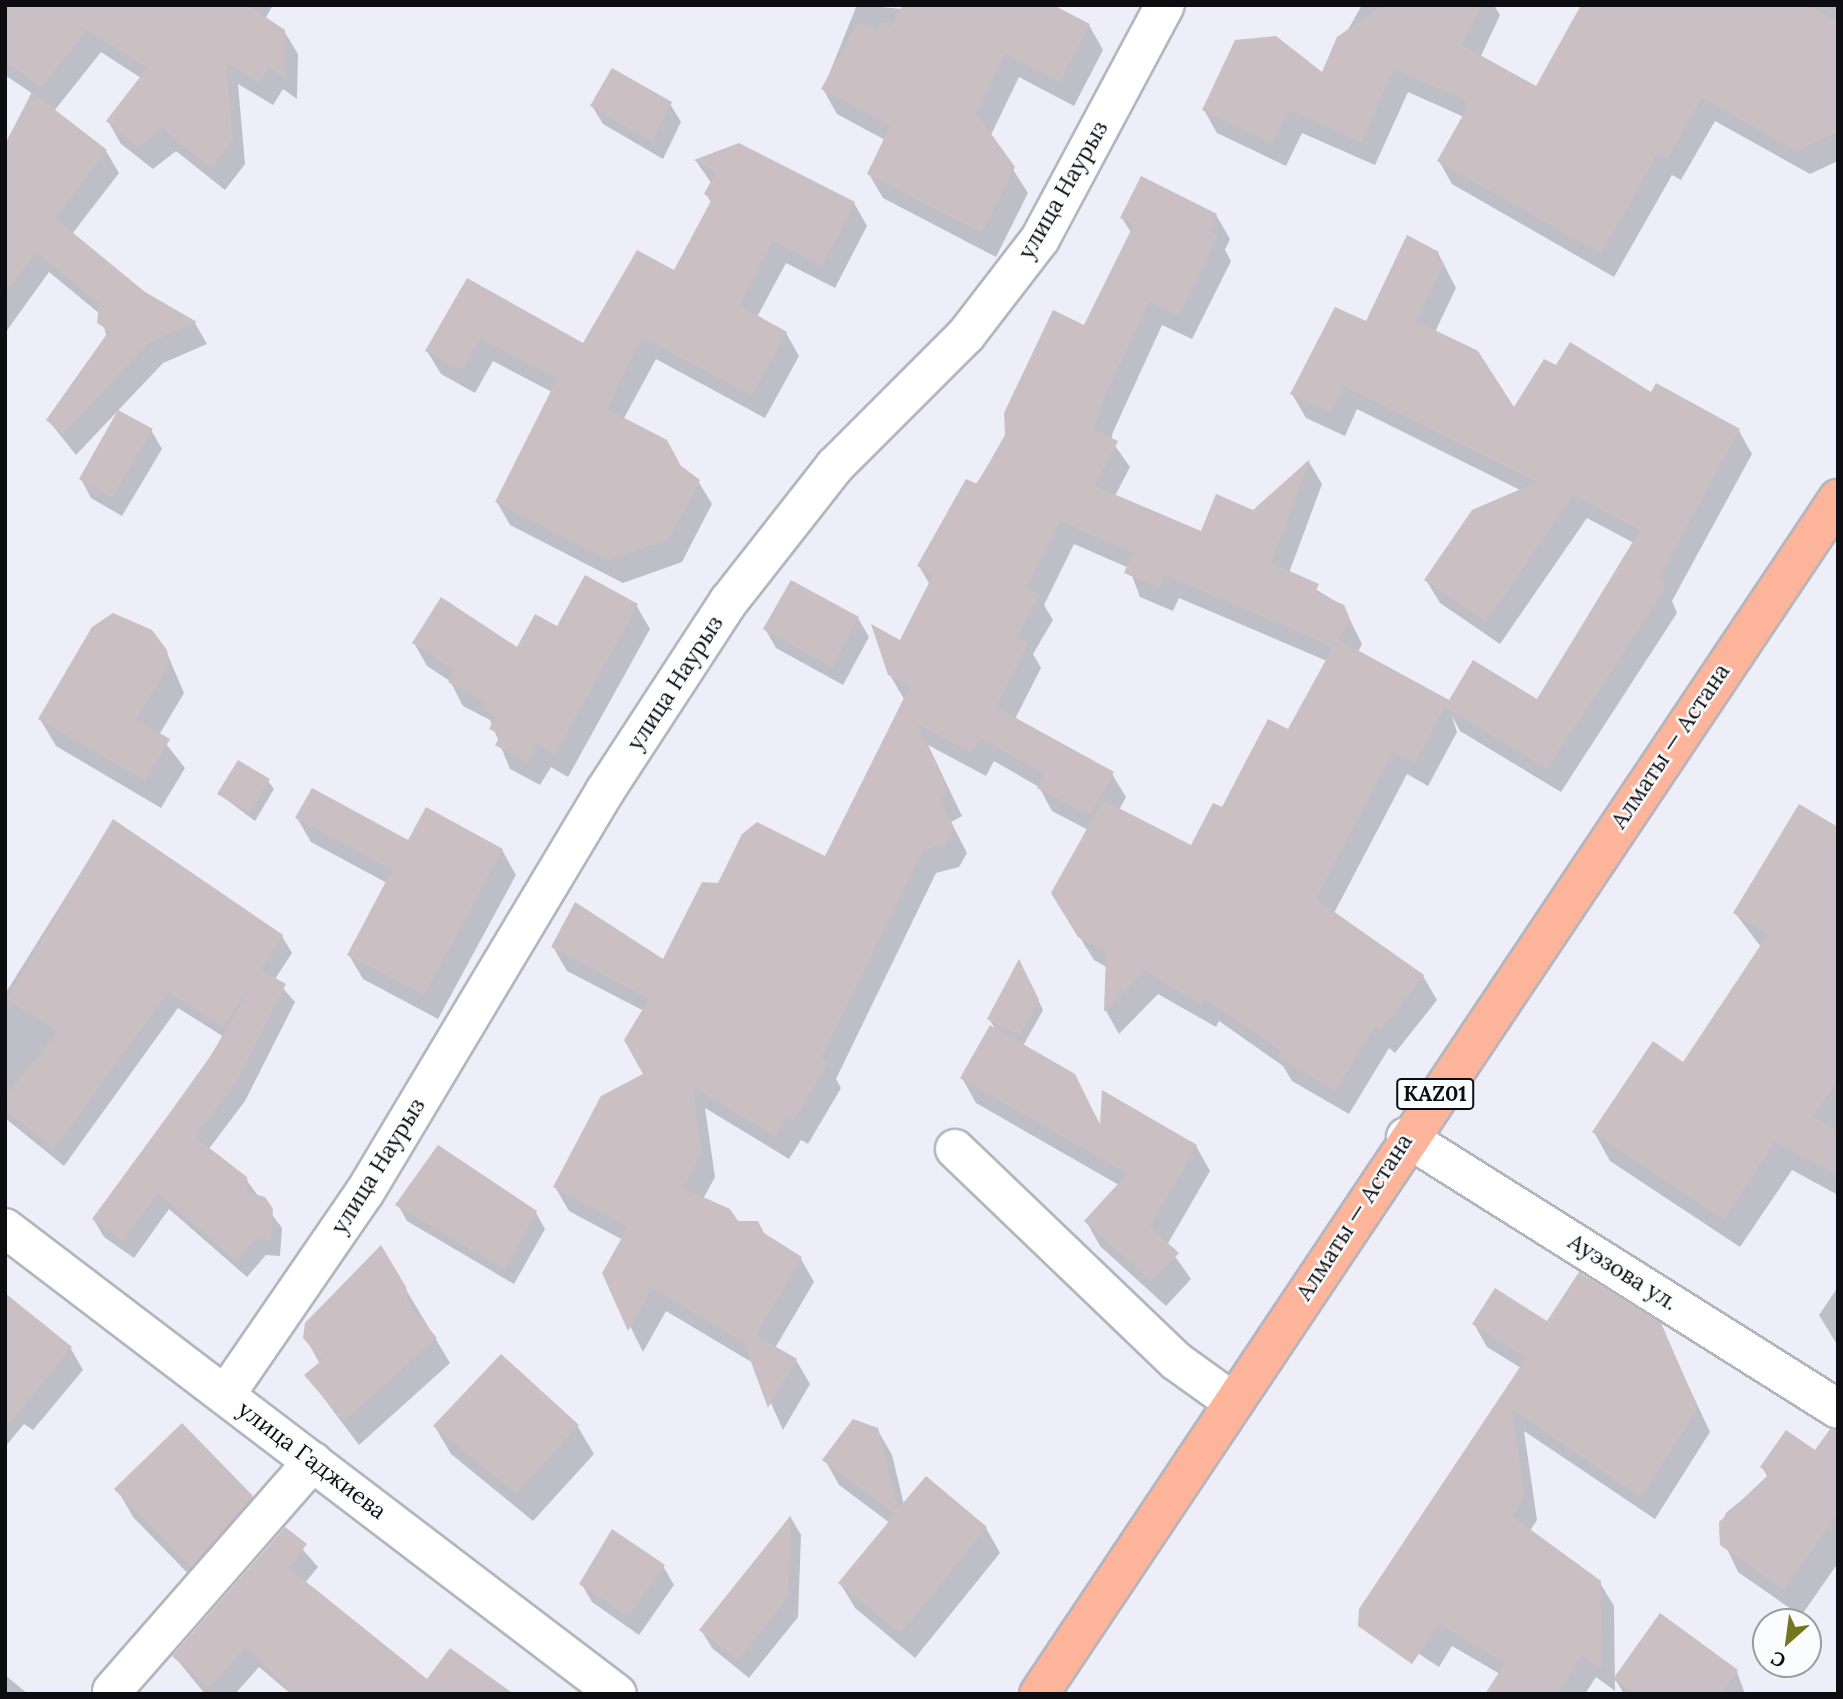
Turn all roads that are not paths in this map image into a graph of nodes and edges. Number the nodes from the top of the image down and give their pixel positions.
1 (1164, 5) edge
2 (1838, 499) edge
3 (1406, 1137) junction
4 (955, 1149) dead end
5 (5, 1228) edge
6 (226, 1394) junction
7 (1233, 1402) junction
8 (1838, 1409) edge
9 (313, 1461) junction
10 (112, 1691) dead end
11 (617, 1694) edge
12 (1039, 1694) edge

1 - 6 street, улица Наурыз
2 - 3 highway, Алматы — Астана / KАZ01
3 - 7 highway, Алматы — Астана / KАZ01
3 - 8 street, Ауэзова ул.
4 - 7 street
5 - 6 street, улица Гаджиева
6 - 9 street, улица Гаджиева
7 - 12 highway, Алматы — Астана / KАZ01
9 - 10 street
9 - 11 street, улица Гаджиева

